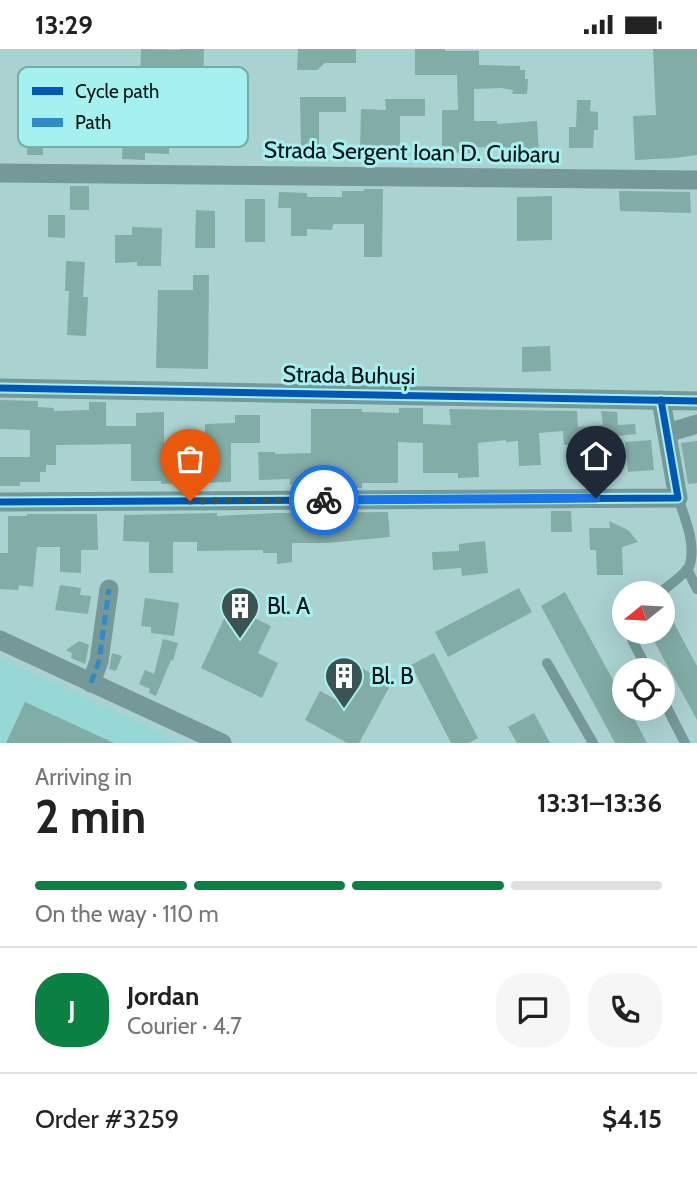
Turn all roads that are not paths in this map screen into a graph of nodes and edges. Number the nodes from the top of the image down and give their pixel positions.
1 (0, 173) edge
2 (697, 180) edge
3 (0, 388) edge
4 (662, 400) junction
5 (697, 401) edge
6 (697, 424) edge
7 (667, 433) junction
8 (678, 498) junction
9 (0, 502) edge
10 (687, 569) junction
11 (674, 581) edge
12 (109, 589) dead end
13 (697, 589) edge
14 (0, 640) edge
15 (547, 663) dead end
16 (91, 683) junction
17 (674, 721) edge
18 (222, 743) edge
19 (593, 743) edge
20 (685, 743) edge

1 - 2 street, Strada Sergent Ioan D. Cuibaru
3 - 4 street, Strada Buhuși
4 - 5 street, Strada Buhuși
4 - 7 street
6 - 7 street
7 - 8 street
8 - 9 street
8 - 10 lane
10 - 11 lane
10 - 13 lane
12 - 16 street
14 - 16 street
15 - 19 lane
16 - 18 street
17 - 20 lane

